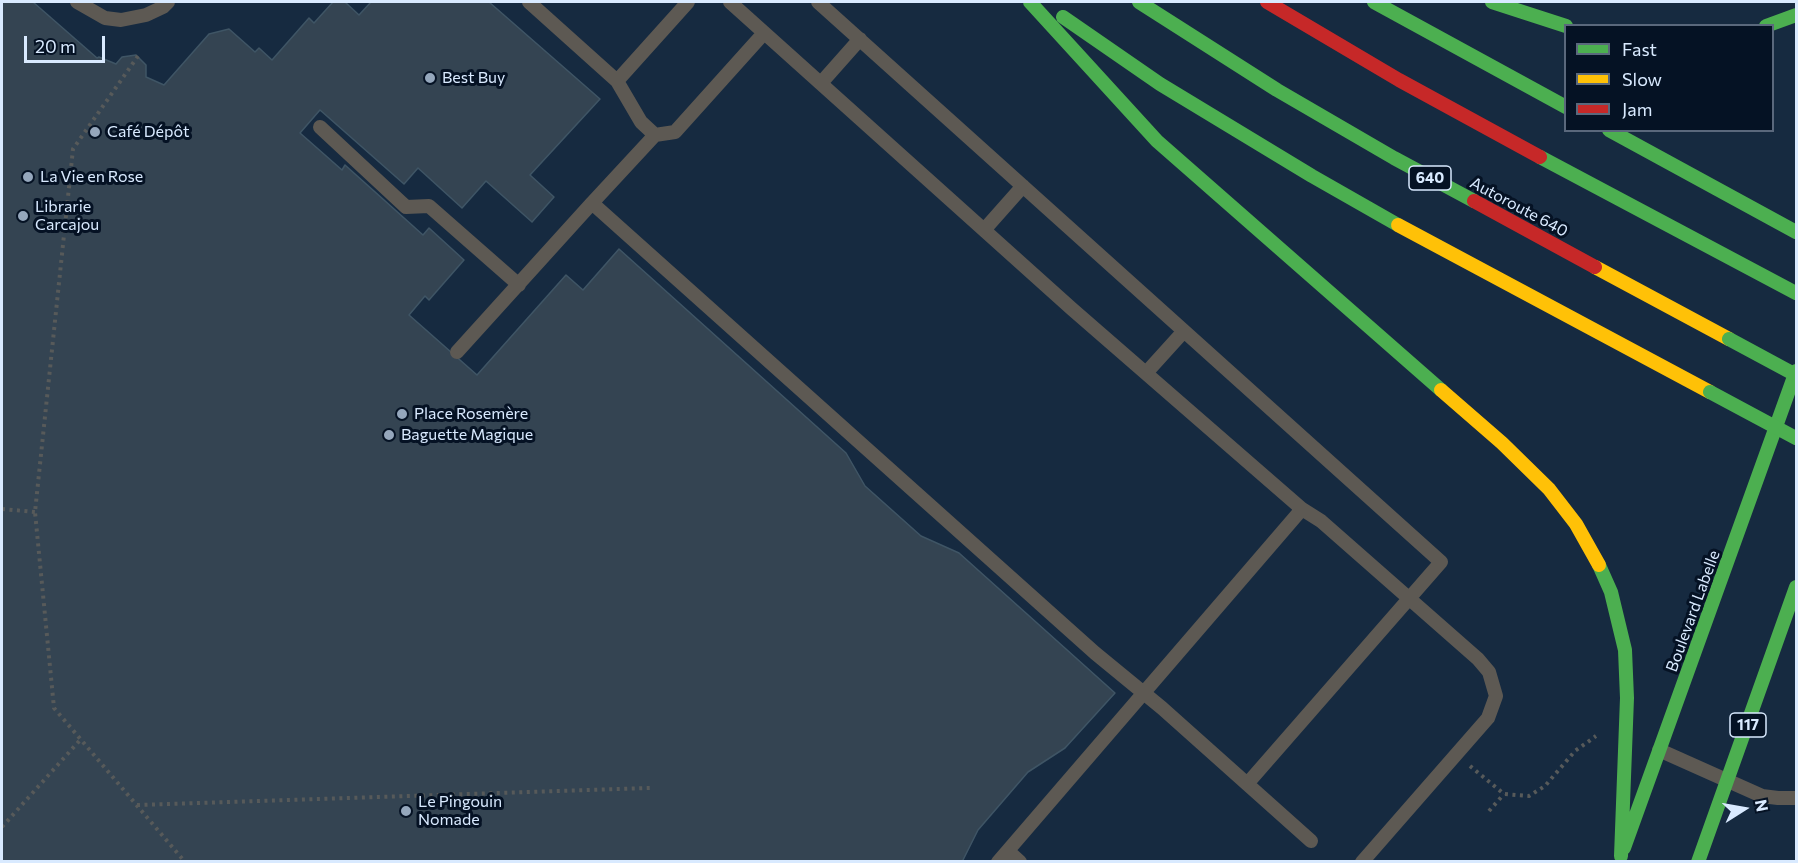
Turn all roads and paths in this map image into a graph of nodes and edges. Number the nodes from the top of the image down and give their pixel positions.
1 (77, 2) edge
2 (168, 2) edge
3 (529, 2) edge
4 (688, 2) edge
5 (730, 2) edge
6 (818, 2) edge
7 (1030, 2) edge
8 (1041, 2) edge
9 (1139, 2) edge
10 (1266, 2) edge
11 (1374, 2) edge
12 (1492, 2) edge
13 (1797, 15) edge
14 (1772, 24) edge
15 (1564, 25) edge
16 (764, 33) junction
17 (860, 39) junction
18 (138, 56) dead end
19 (617, 81) junction
20 (821, 83) junction
21 (1564, 106) edge
22 (320, 127) dead end
23 (1613, 132) edge
24 (655, 135) junction
25 (1023, 186) junction
26 (592, 203) junction
27 (984, 230) junction
28 (1797, 232) edge
29 (519, 285) junction
30 (1797, 293) edge
31 (1184, 331) junction
32 (457, 352) dead end
33 (1146, 373) junction
34 (1797, 373) edge
35 (1797, 438) edge
36 (2, 509) edge
37 (1302, 509) junction
38 (35, 512) junction
39 (1796, 588) edge
40 (1410, 599) junction
41 (1144, 694) junction
42 (1602, 732) dead end
43 (81, 739) junction
44 (1659, 750) junction
45 (1458, 754) junction
46 (1727, 781) junction
47 (1247, 784) junction
48 (650, 788) dead end
49 (1504, 794) junction
50 (1797, 798) edge
51 (137, 805) junction
52 (1489, 811) dead end
53 (2, 827) edge
54 (1311, 841) dead end
55 (1003, 856) edge
56 (1620, 859) edge
57 (185, 861) edge
58 (1020, 861) edge
59 (1362, 861) edge
60 (1700, 861) edge

1 - 2 lane
3 - 19 lane
4 - 19 lane
5 - 16 lane
6 - 17 lane
7 - 56 main road
8 - 35 main road, bridge
9 - 34 main road, Autoroute 640 / 640, bridge
10 - 30 main road
11 - 21 main road
12 - 15 main road
13 - 14 main road
16 - 20 lane
16 - 24 lane
17 - 20 lane
17 - 25 lane
18 - 38 path
19 - 24 lane
20 - 27 lane
22 - 29 lane
23 - 28 main road
24 - 26 lane
25 - 27 lane
25 - 31 lane
26 - 29 lane
26 - 41 lane
27 - 33 lane
29 - 32 lane
31 - 33 lane
31 - 40 lane
33 - 37 lane
34 - 44 main road, Boulevard Labelle
36 - 38 path
37 - 40 lane
37 - 41 lane
38 - 43 path
39 - 46 main road, 117
40 - 45 lane
40 - 47 lane
41 - 47 lane
41 - 55 lane
42 - 49 path
43 - 51 path
43 - 53 path
44 - 46 lane
44 - 56 main road, Boulevard Labelle
45 - 49 path
45 - 59 lane
46 - 50 lane
46 - 60 main road, 117
47 - 54 lane
48 - 51 path
49 - 52 path
51 - 57 path
55 - 58 lane

